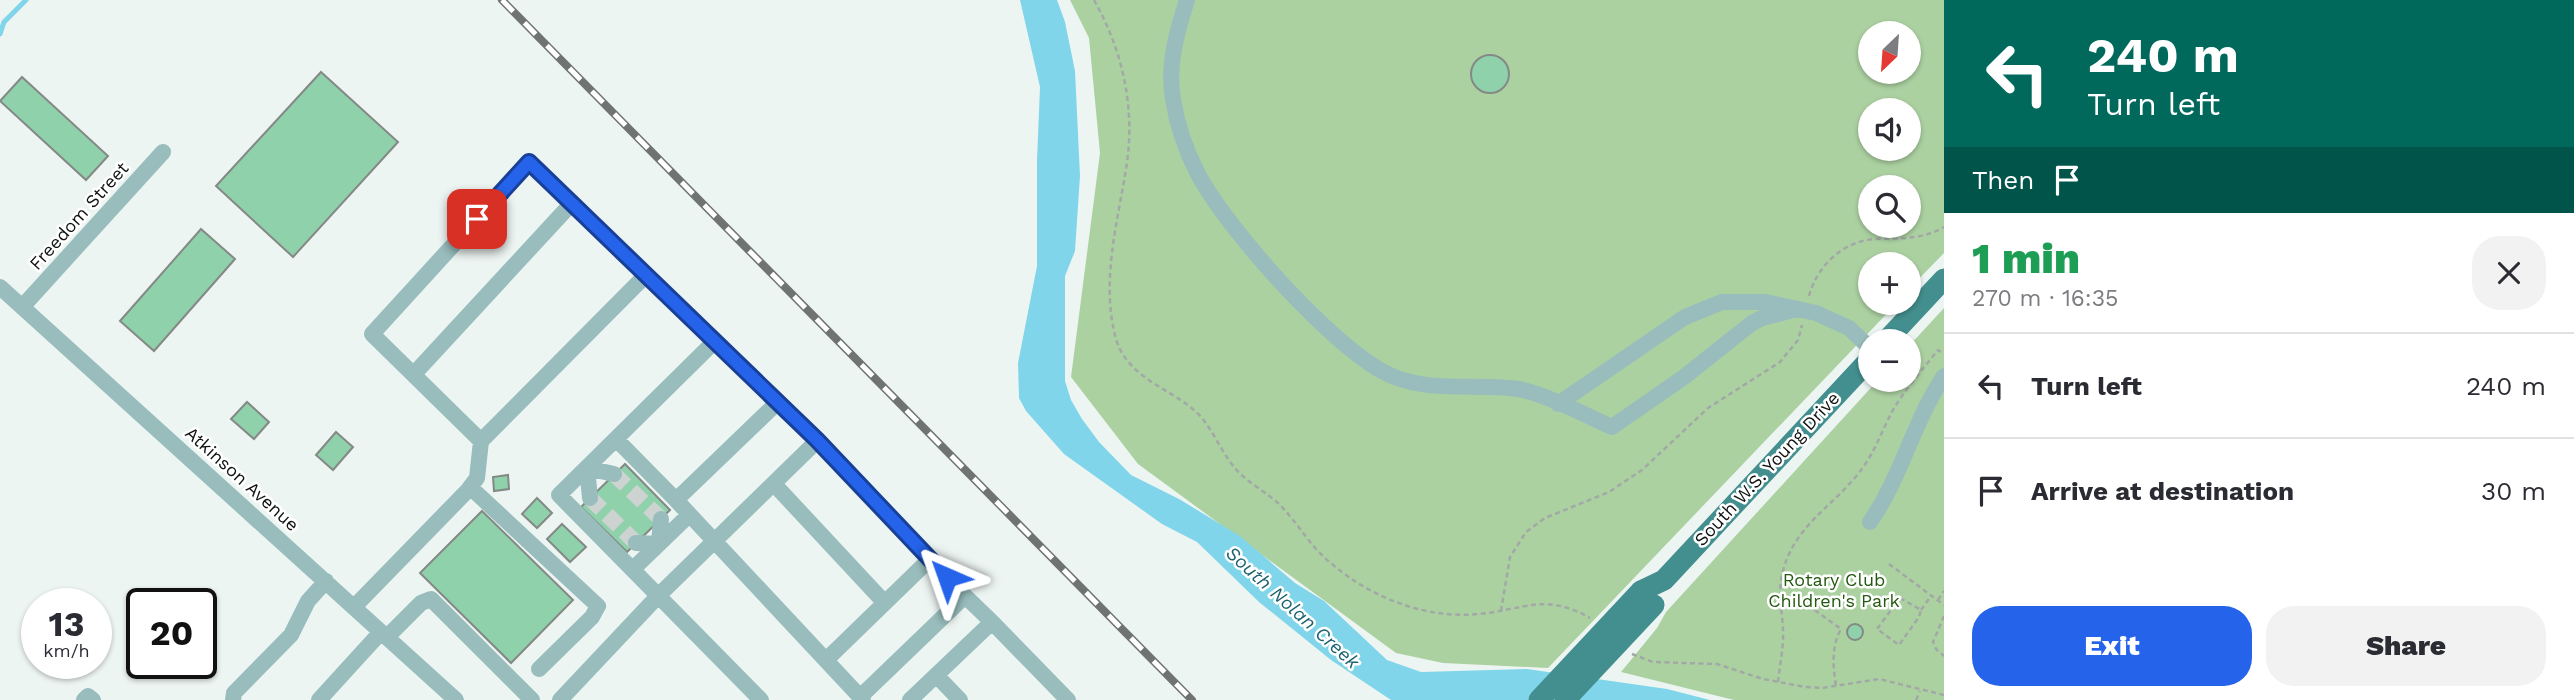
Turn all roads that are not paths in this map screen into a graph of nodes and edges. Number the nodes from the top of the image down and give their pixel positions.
1 (1186, 0) edge
2 (163, 152) dead end
3 (572, 203) junction
4 (646, 275) junction
5 (1944, 279) edge
6 (0, 287) edge
7 (23, 306) junction
8 (1802, 310) junction
9 (1897, 329) edge
10 (1858, 337) edge
11 (715, 341) junction
12 (1858, 372) edge
13 (414, 374) junction
14 (1944, 376) edge
15 (778, 402) junction
16 (1558, 404) junction
17 (616, 439) junction
18 (817, 440) junction
19 (481, 441) junction
20 (587, 468) junction
21 (614, 474) tunnel mouth
22 (774, 484) junction
23 (470, 487) junction
24 (590, 498) tunnel mouth
25 (676, 500) junction
26 (690, 514) junction
27 (661, 519) dead end
28 (1870, 522) dead end
29 (715, 542) junction
30 (636, 543) tunnel mouth
31 (659, 544) junction
32 (930, 559) junction
33 (633, 569) junction
34 (326, 581) junction
35 (659, 595) junction
36 (965, 596) junction
37 (1648, 598) junction
38 (884, 602) junction
39 (354, 607) junction
40 (992, 622) junction
41 (384, 635) junction
42 (825, 660) junction
43 (539, 668) dead end
44 (936, 675) junction
45 (327, 697) edge
46 (862, 699) edge
47 (84, 700) edge
48 (93, 700) edge
49 (233, 700) edge
50 (456, 700) edge
51 (532, 700) edge
52 (560, 700) edge
53 (761, 700) edge
54 (910, 700) edge
55 (960, 700) edge
56 (1068, 700) edge
57 (1539, 700) edge
58 (1566, 700) edge

1 - 16 street
2 - 7 street, Freedom Street
3 - 4 street
3 - 13 street
3 - 13 street
4 - 11 street
4 - 19 street
5 - 9 main road
6 - 7 street, Atkinson Avenue
7 - 34 street, Atkinson Avenue
8 - 10 street
8 - 16 street
8 - 16 street
11 - 15 street
11 - 17 street
12 - 37 main road, South W.S. Young Drive
13 - 19 street
14 - 28 street
15 - 18 street
15 - 25 street
17 - 20 street
17 - 25 street
18 - 22 street
18 - 32 street
19 - 23 street
20 - 21 street
20 - 24 street
20 - 33 street
22 - 29 street
22 - 38 street
23 - 39 street
23 - 43 street
25 - 26 street
26 - 29 street
26 - 31 street
27 - 31 street
29 - 35 street
29 - 42 street
30 - 31 street
31 - 33 street
32 - 36 street
32 - 38 street
33 - 35 street
34 - 39 street, Atkinson Avenue
34 - 49 street
35 - 52 street
35 - 53 street
36 - 40 street
36 - 46 street
37 - 57 main road, South W.S. Young Drive, bridge
37 - 58 main road, South W.S. Young Drive, bridge
38 - 42 street
39 - 41 street, Atkinson Avenue
40 - 44 street
40 - 56 street
41 - 45 street
41 - 50 street, Atkinson Avenue
41 - 51 street
42 - 46 street
44 - 54 street
44 - 55 street
47 - 48 street

